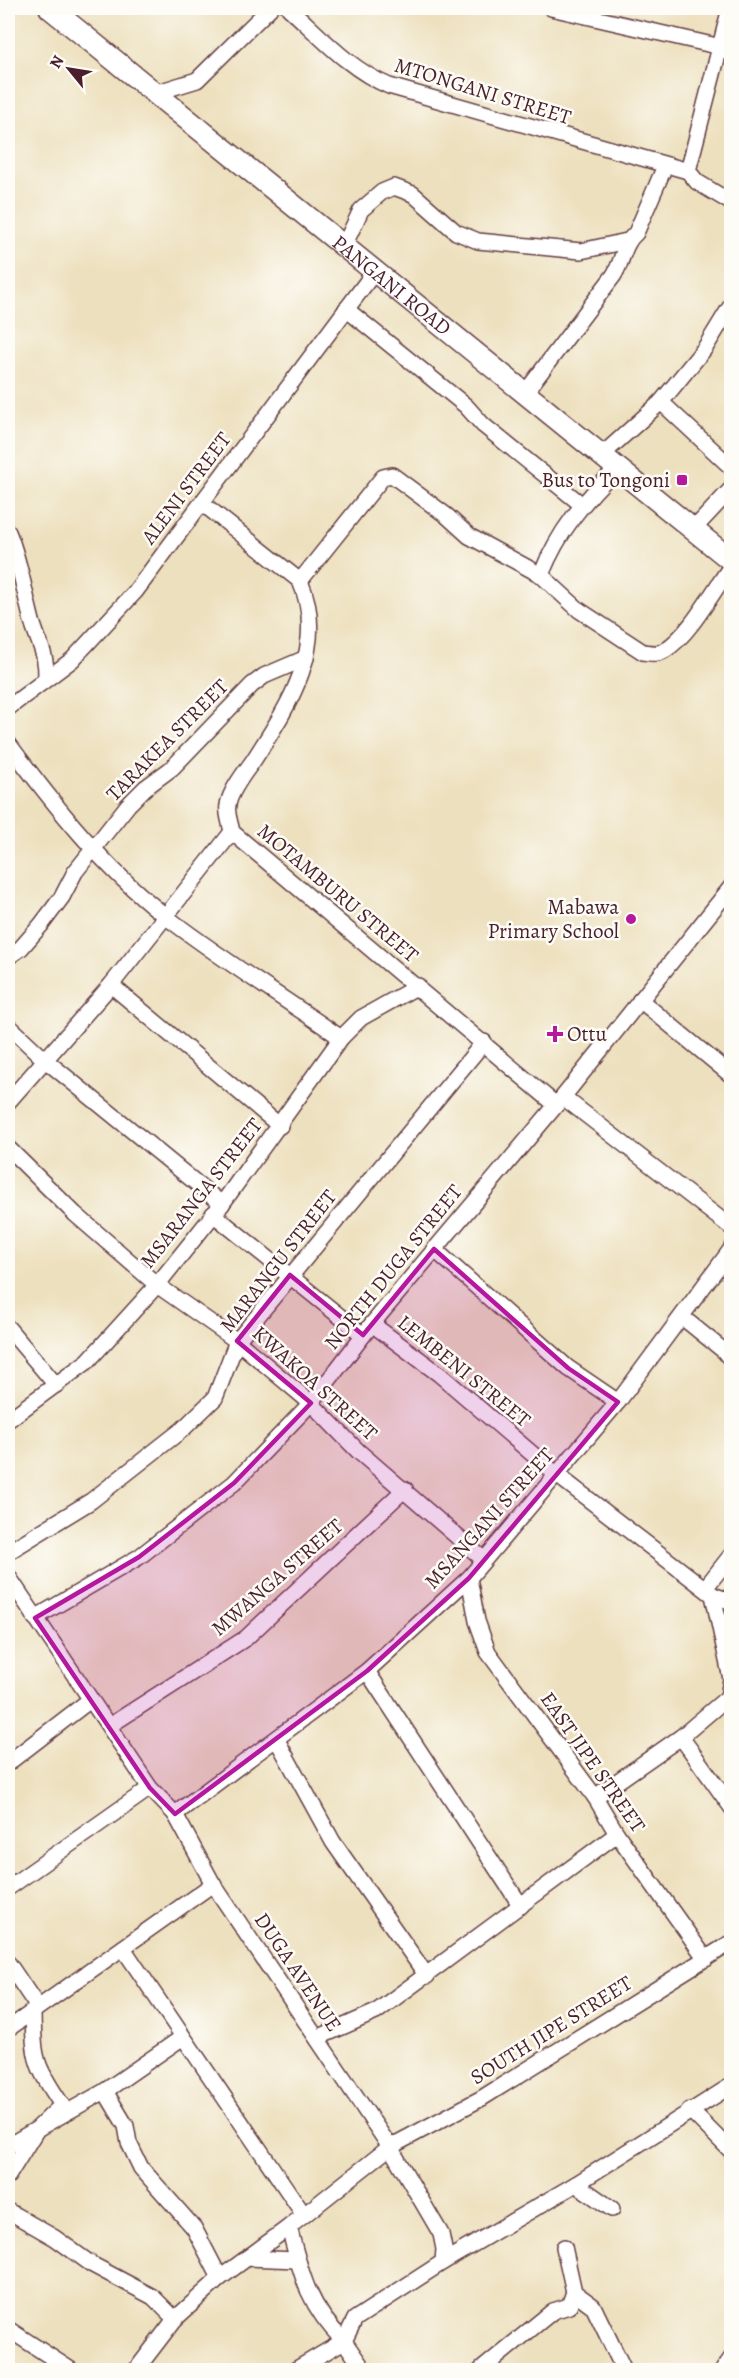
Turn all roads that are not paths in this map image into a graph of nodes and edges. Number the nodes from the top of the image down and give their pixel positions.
1 (50, 8) edge
2 (270, 8) edge
3 (289, 8) edge
4 (551, 8) edge
5 (730, 8) edge
6 (721, 47) junction
7 (158, 92) junction
8 (665, 166) junction
9 (688, 171) junction
10 (732, 202) edge
11 (627, 241) junction
12 (344, 246) junction
13 (375, 271) junction
14 (732, 304) edge
15 (346, 309) junction
16 (525, 393) junction
17 (661, 402) junction
18 (610, 462) junction
19 (732, 468) edge
20 (732, 488) edge
21 (202, 503) junction
22 (581, 504) junction
23 (693, 530) junction
24 (8, 532) edge
25 (732, 563) edge
26 (541, 575) junction
27 (300, 581) junction
28 (306, 658) junction
29 (46, 679) junction
30 (8, 708) edge
31 (8, 743) edge
32 (232, 832) junction
33 (93, 849) junction
34 (732, 886) edge
35 (164, 915) junction
36 (8, 957) edge
37 (111, 985) junction
38 (418, 986) junction
39 (640, 1000) junction
40 (8, 1025) edge
41 (341, 1038) junction
42 (483, 1042) junction
43 (44, 1059) junction
44 (732, 1076) edge
45 (560, 1101) junction
46 (8, 1102) edge
47 (280, 1126) junction
48 (8, 1148) edge
49 (217, 1210) junction
50 (732, 1228) edge
51 (732, 1248) edge
52 (434, 1249) junction
53 (290, 1275) junction
54 (157, 1285) junction
55 (682, 1317) junction
56 (8, 1328) edge
57 (368, 1330) junction
58 (237, 1341) junction
59 (732, 1360) edge
60 (56, 1385) junction
61 (618, 1402) junction
62 (311, 1403) junction
63 (8, 1420) edge
64 (557, 1475) junction
65 (405, 1489) junction
66 (8, 1552) edge
67 (732, 1554) edge
68 (483, 1559) junction
69 (8, 1576) edge
70 (469, 1578) junction
71 (710, 1591) junction
72 (732, 1602) edge
73 (35, 1618) junction
74 (367, 1671) junction
75 (730, 1698) edge
76 (90, 1700) junction
77 (109, 1726) junction
78 (681, 1737) junction
79 (277, 1740) junction
80 (8, 1763) edge
81 (150, 1788) junction
82 (595, 1797) junction
83 (732, 1808) edge
84 (175, 1814) junction
85 (617, 1834) junction
86 (213, 1884) junction
87 (8, 1888) edge
88 (521, 1906) junction
89 (732, 1942) edge
90 (123, 1948) junction
91 (706, 1959) junction
92 (8, 1963) edge
93 (427, 1976) junction
94 (35, 2010) junction
95 (8, 2029) edge
96 (183, 2037) junction
97 (317, 2038) junction
98 (732, 2085) edge
99 (105, 2091) junction
100 (690, 2110) junction
101 (37, 2129) junction
102 (8, 2146) edge
103 (390, 2147) junction
104 (732, 2152) edge
105 (8, 2176) edge
106 (576, 2184) junction
107 (612, 2209) dead end
108 (8, 2211) edge
109 (304, 2215) junction
110 (289, 2227) junction
111 (564, 2247) dead end
112 (247, 2258) junction
113 (297, 2260) junction
114 (443, 2262) junction
115 (220, 2278) junction
116 (574, 2292) junction
117 (175, 2319) junction
118 (8, 2329) edge
119 (344, 2341) junction
120 (732, 2357) edge
121 (485, 2369) edge
122 (71, 2370) edge
123 (136, 2370) edge
124 (295, 2370) edge
125 (364, 2370) edge
126 (624, 2370) edge
127 (723, 2370) edge

1 - 7 main road, PANGANI ROAD
2 - 7 street
3 - 8 street, MTONGANI STREET
4 - 6 street
5 - 6 street
6 - 9 street
7 - 12 main road, PANGANI ROAD
8 - 9 street, MTONGANI STREET
8 - 11 street
9 - 10 street
11 - 12 street
11 - 16 street
12 - 13 main road, PANGANI ROAD
13 - 15 street, ALENI STREET
13 - 16 main road, PANGANI ROAD
14 - 17 street
15 - 21 street, ALENI STREET
15 - 22 street
16 - 18 main road, PANGANI ROAD
17 - 18 street
17 - 19 street
18 - 22 street
18 - 23 main road, PANGANI ROAD
20 - 23 street
21 - 27 street
21 - 29 street, ALENI STREET
22 - 26 street
23 - 25 main road, PANGANI ROAD
24 - 29 street
25 - 26 street
26 - 27 street
27 - 28 street, MOTAMBURU STREET
28 - 32 street, MOTAMBURU STREET
28 - 33 street, TARAKEA STREET
29 - 30 street, ALENI STREET
31 - 33 street
32 - 35 street
32 - 38 street, MOTAMBURU STREET
33 - 35 street
33 - 36 street, TARAKEA STREET
34 - 39 street, NORTH DUGA STREET
35 - 37 street
35 - 41 street
37 - 43 street
37 - 47 street
38 - 41 street, MSARANGA STREET
38 - 42 street, MOTAMBURU STREET
39 - 44 street
39 - 45 street, NORTH DUGA STREET
40 - 43 street, LEMBENI STREET
41 - 47 street, MSARANGA STREET
42 - 45 street, MOTAMBURU STREET
42 - 53 street, MARANGU STREET
43 - 46 street
43 - 49 street, LEMBENI STREET
45 - 50 street, MOTAMBURU STREET
45 - 52 street, NORTH DUGA STREET
47 - 49 street, MSARANGA STREET
48 - 54 street, KWAKOA STREET
49 - 53 street, LEMBENI STREET
49 - 54 street, MSARANGA STREET
51 - 55 street, MSANGANI STREET
52 - 57 street, NORTH DUGA STREET
52 - 61 street
53 - 57 street, LEMBENI STREET
53 - 58 street, MARANGU STREET
54 - 58 street, KWAKOA STREET
54 - 60 street, MSARANGA STREET
55 - 59 street
55 - 61 street, MSANGANI STREET
56 - 60 street
57 - 62 street, NORTH DUGA STREET
57 - 64 street, LEMBENI STREET
58 - 62 street, KWAKOA STREET
58 - 66 street, MARANGU STREET
60 - 63 street, MSARANGA STREET
61 - 64 street, MSANGANI STREET
62 - 65 street, KWAKOA STREET
62 - 73 street, NORTH DUGA STREET
64 - 68 street, MSANGANI STREET
64 - 71 street, LEMBENI STREET
65 - 68 street, KWAKOA STREET
65 - 77 street, MWANGA STREET
67 - 71 street
68 - 70 street, MSANGANI STREET
69 - 73 street, DUGA AVENUE
70 - 74 street, MSANGANI STREET
70 - 82 street, EAST JIPE STREET
71 - 72 street, LEMBENI STREET
71 - 75 street
73 - 76 street, DUGA AVENUE
74 - 79 street, MSANGANI STREET
74 - 88 street
75 - 78 street
76 - 77 street, DUGA AVENUE
76 - 80 street
77 - 81 street, DUGA AVENUE
78 - 82 street
78 - 83 street
79 - 84 street, MSANGANI STREET
79 - 93 street
81 - 84 street, DUGA AVENUE
81 - 87 street
82 - 85 street, EAST JIPE STREET
84 - 86 street, DUGA AVENUE
85 - 88 street
85 - 91 street, EAST JIPE STREET
86 - 90 street
86 - 97 street, DUGA AVENUE
88 - 93 street
89 - 91 street, SOUTH JIPE STREET
90 - 94 street
90 - 96 street
91 - 103 street, SOUTH JIPE STREET
92 - 94 street
93 - 97 street
94 - 95 street
94 - 101 street
96 - 99 street
96 - 109 street
97 - 103 street, DUGA AVENUE
98 - 100 street
99 - 101 street
99 - 115 street
100 - 104 street
100 - 106 street
101 - 102 street
101 - 105 street
103 - 109 street, SOUTH JIPE STREET
103 - 114 street, DUGA AVENUE
106 - 107 street
106 - 114 street
108 - 117 street
109 - 110 street, SOUTH JIPE STREET
110 - 112 street, SOUTH JIPE STREET
110 - 113 street
111 - 116 street
112 - 113 street
112 - 115 street, SOUTH JIPE STREET
113 - 119 street
114 - 119 street
115 - 117 street, SOUTH JIPE STREET
116 - 121 street
116 - 126 street
117 - 123 street, SOUTH JIPE STREET
118 - 122 street
119 - 124 street
119 - 125 street
120 - 127 street

